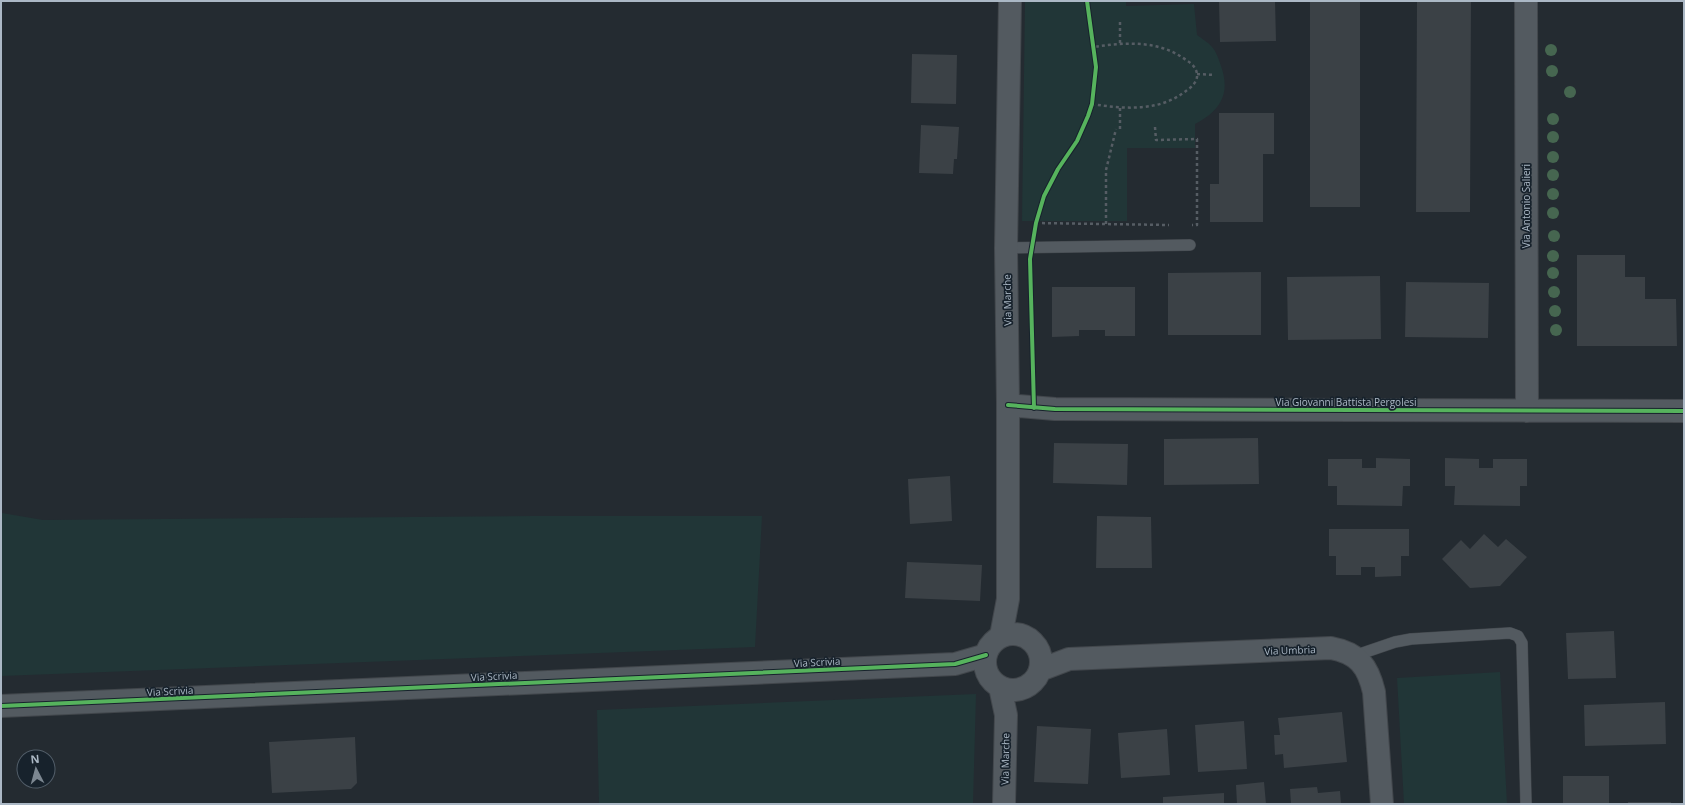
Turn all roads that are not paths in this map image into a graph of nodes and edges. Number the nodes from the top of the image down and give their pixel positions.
1 (1010, 1) edge
2 (1526, 1) edge
3 (1190, 245) dead end
4 (1006, 248) junction
5 (1008, 405) junction
6 (1527, 411) junction
7 (1684, 411) edge
8 (1008, 635) junction
9 (1354, 656) junction
10 (1040, 660) junction
11 (997, 676) junction
12 (1, 706) edge
13 (1004, 804) edge
14 (1382, 804) edge
15 (1526, 804) edge

1 - 4 street, Via Marche
2 - 6 street, Via Antonio Salieri
3 - 4 lane
4 - 5 street, Via Marche
5 - 6 street, Via Giovanni Battista Pergolesi
5 - 8 street, Via Marche
6 - 7 street, Via Giovanni Battista Pergolesi
8 - 10 street
8 - 11 street
9 - 10 street, Via Umbria
9 - 14 street, Via Umbria
9 - 15 lane
10 - 11 street
11 - 12 street, Via Scrivia
11 - 13 street, Via Marche

